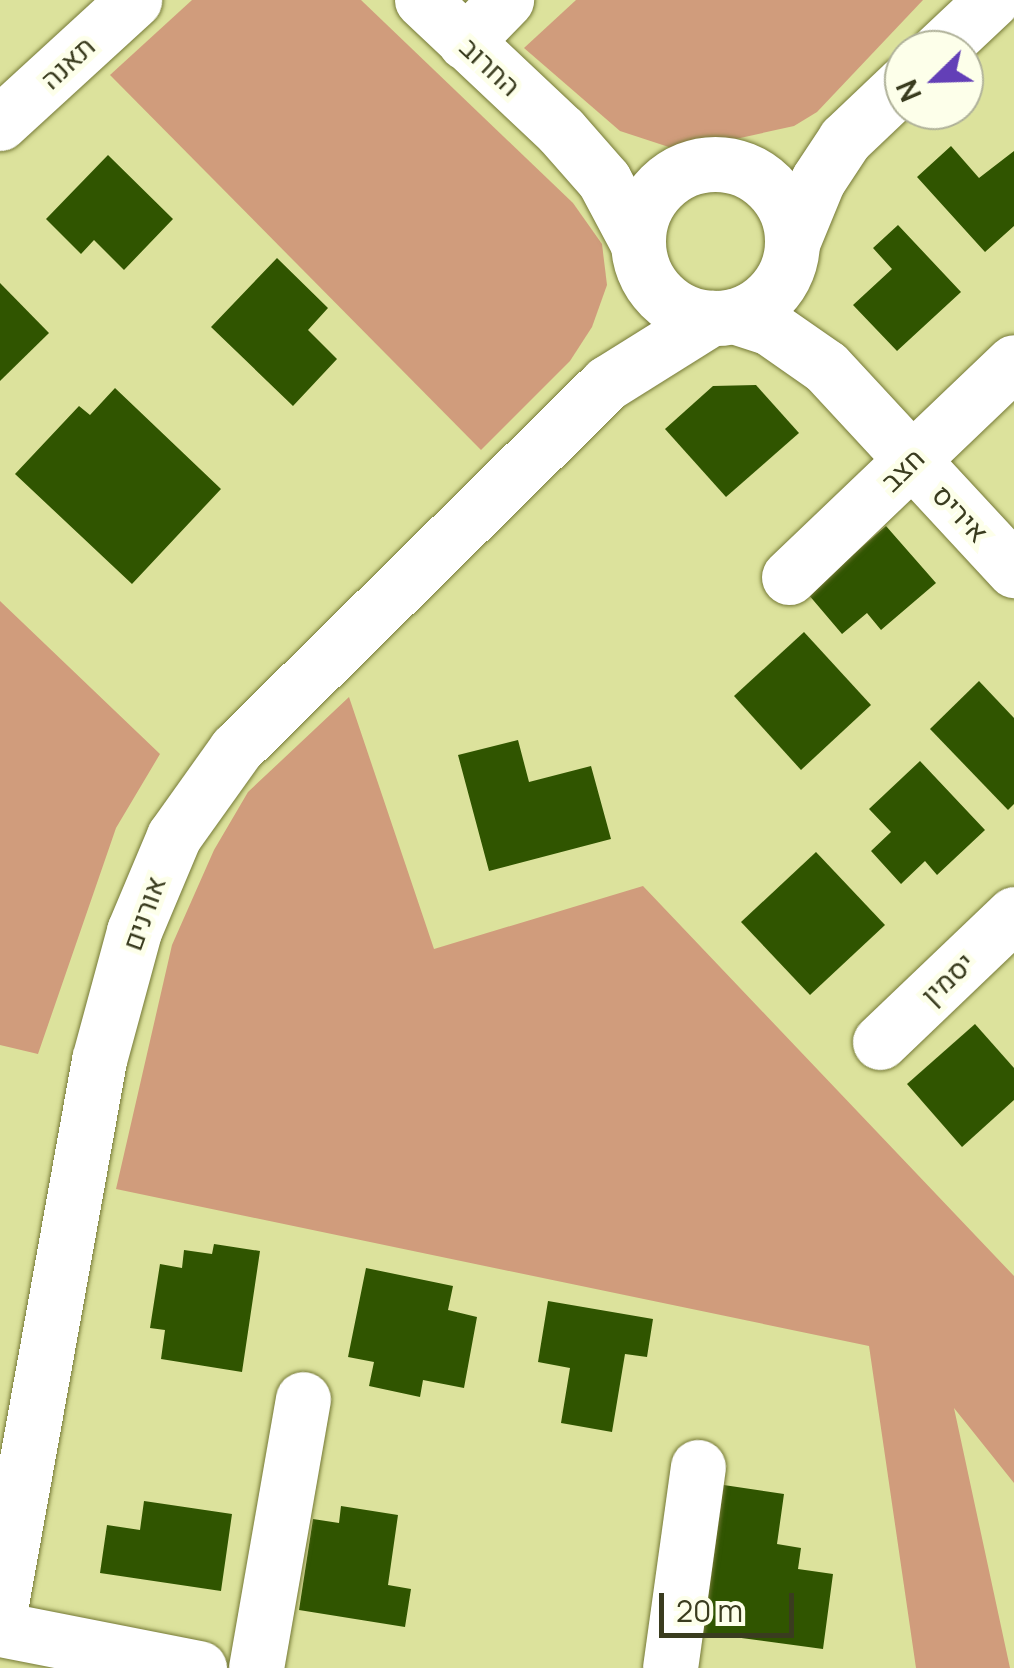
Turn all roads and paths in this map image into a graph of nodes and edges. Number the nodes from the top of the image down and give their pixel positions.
1 (422, 0) edge
2 (506, 0) edge
3 (992, 0) edge
4 (115, 6) edge
5 (960, 30) edge
6 (465, 42) junction
7 (884, 102) edge
8 (0, 123) edge
9 (561, 131) junction
10 (845, 139) junction
11 (746, 172) junction
12 (678, 174) junction
13 (639, 254) junction
14 (789, 256) junction
15 (723, 317) junction
16 (1014, 362) edge
17 (826, 367) junction
18 (607, 383) junction
19 (912, 460) junction
20 (1014, 570) edge
21 (790, 577) dead end
22 (1014, 914) edge
23 (880, 1042) dead end
24 (302, 1399) dead end
25 (698, 1467) dead end
26 (0, 1609) edge
27 (0, 1630) edge
28 (199, 1668) edge
29 (256, 1668) edge
30 (670, 1668) edge

1 - 6 street, החרוב
2 - 6 street
3 - 5 street
4 - 8 street, תאנה
6 - 9 street, החרוב
7 - 10 street
9 - 12 street, החרוב
9 - 13 street, החרוב
10 - 11 street
10 - 14 street
11 - 12 street
11 - 14 street
12 - 13 street
13 - 15 street
13 - 18 street, אורנים
14 - 15 street
14 - 17 street, איריס
15 - 17 street, איריס
15 - 18 street, אורנים
16 - 19 street, חצב
17 - 19 street, איריס
18 - 26 street, אורנים
19 - 20 street, איריס
19 - 21 street, חצב
22 - 23 street, יסמין
24 - 29 street
25 - 30 street
27 - 28 street

